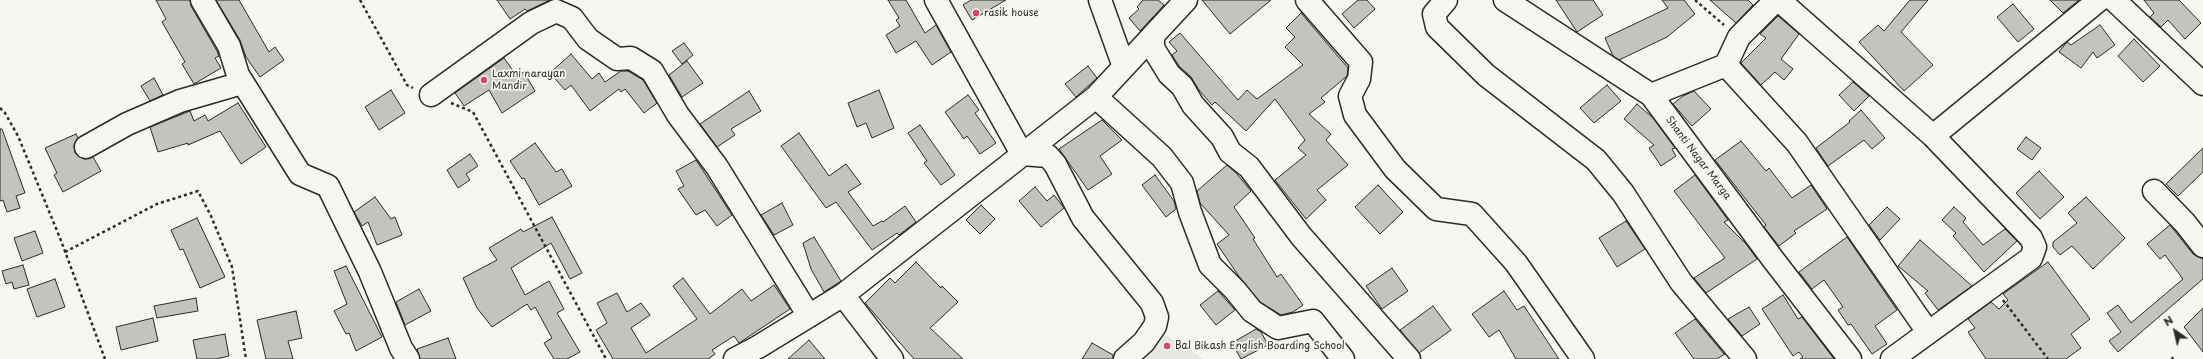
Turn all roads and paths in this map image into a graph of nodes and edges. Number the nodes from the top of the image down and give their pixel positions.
1 (202, 0) edge
2 (360, 0) edge
3 (575, 0) edge
4 (936, 0) edge
5 (1100, 0) edge
6 (1186, 0) edge
7 (1307, 0) edge
8 (1446, 0) edge
9 (1505, 0) edge
10 (1695, 0) edge
11 (1776, 0) edge
12 (1779, 0) edge
13 (2099, 0) edge
14 (2114, 0) edge
15 (556, 11) junction
16 (1739, 36) junction
17 (1152, 38) junction
18 (1726, 66) junction
19 (1124, 68) junction
20 (242, 83) junction
21 (2203, 84) edge
22 (431, 95) junction
23 (1651, 95) junction
24 (1096, 97) junction
25 (0, 108) edge
26 (1933, 136) junction
27 (86, 147) dead end
28 (1022, 154) junction
29 (2154, 191) dead end
30 (2203, 246) edge
31 (65, 252) junction
32 (1992, 285) junction
33 (843, 295) junction
34 (809, 316) junction
35 (1928, 332) junction
36 (764, 353) edge
37 (105, 359) edge
38 (246, 359) edge
39 (408, 359) edge
40 (606, 359) edge
41 (735, 359) edge
42 (892, 359) edge
43 (1125, 359) edge
44 (1343, 359) edge
45 (1409, 359) edge
46 (1583, 359) edge
47 (1745, 359) edge
48 (1850, 359) edge
49 (1892, 359) edge
50 (2048, 359) edge

1 - 20 street
2 - 22 path
3 - 15 street
4 - 28 street
5 - 19 street
6 - 17 street
7 - 46 street
8 - 47 street
9 - 23 street, Shanti Nagar Marga
10 - 16 path
11 - 16 street
12 - 26 street
13 - 26 street
14 - 21 street
15 - 22 street
15 - 34 street
16 - 18 street
17 - 19 street
17 - 45 street
18 - 23 street
18 - 35 street
19 - 24 street
20 - 27 street
20 - 39 street
22 - 40 path
23 - 48 street, Shanti Nagar Marga
24 - 28 street
24 - 44 street
25 - 31 path
26 - 32 street
28 - 33 street
28 - 43 street
29 - 30 street
31 - 37 path
31 - 38 path
32 - 35 street
32 - 50 path
33 - 34 street
33 - 42 street
34 - 36 street
35 - 49 street
36 - 41 street

